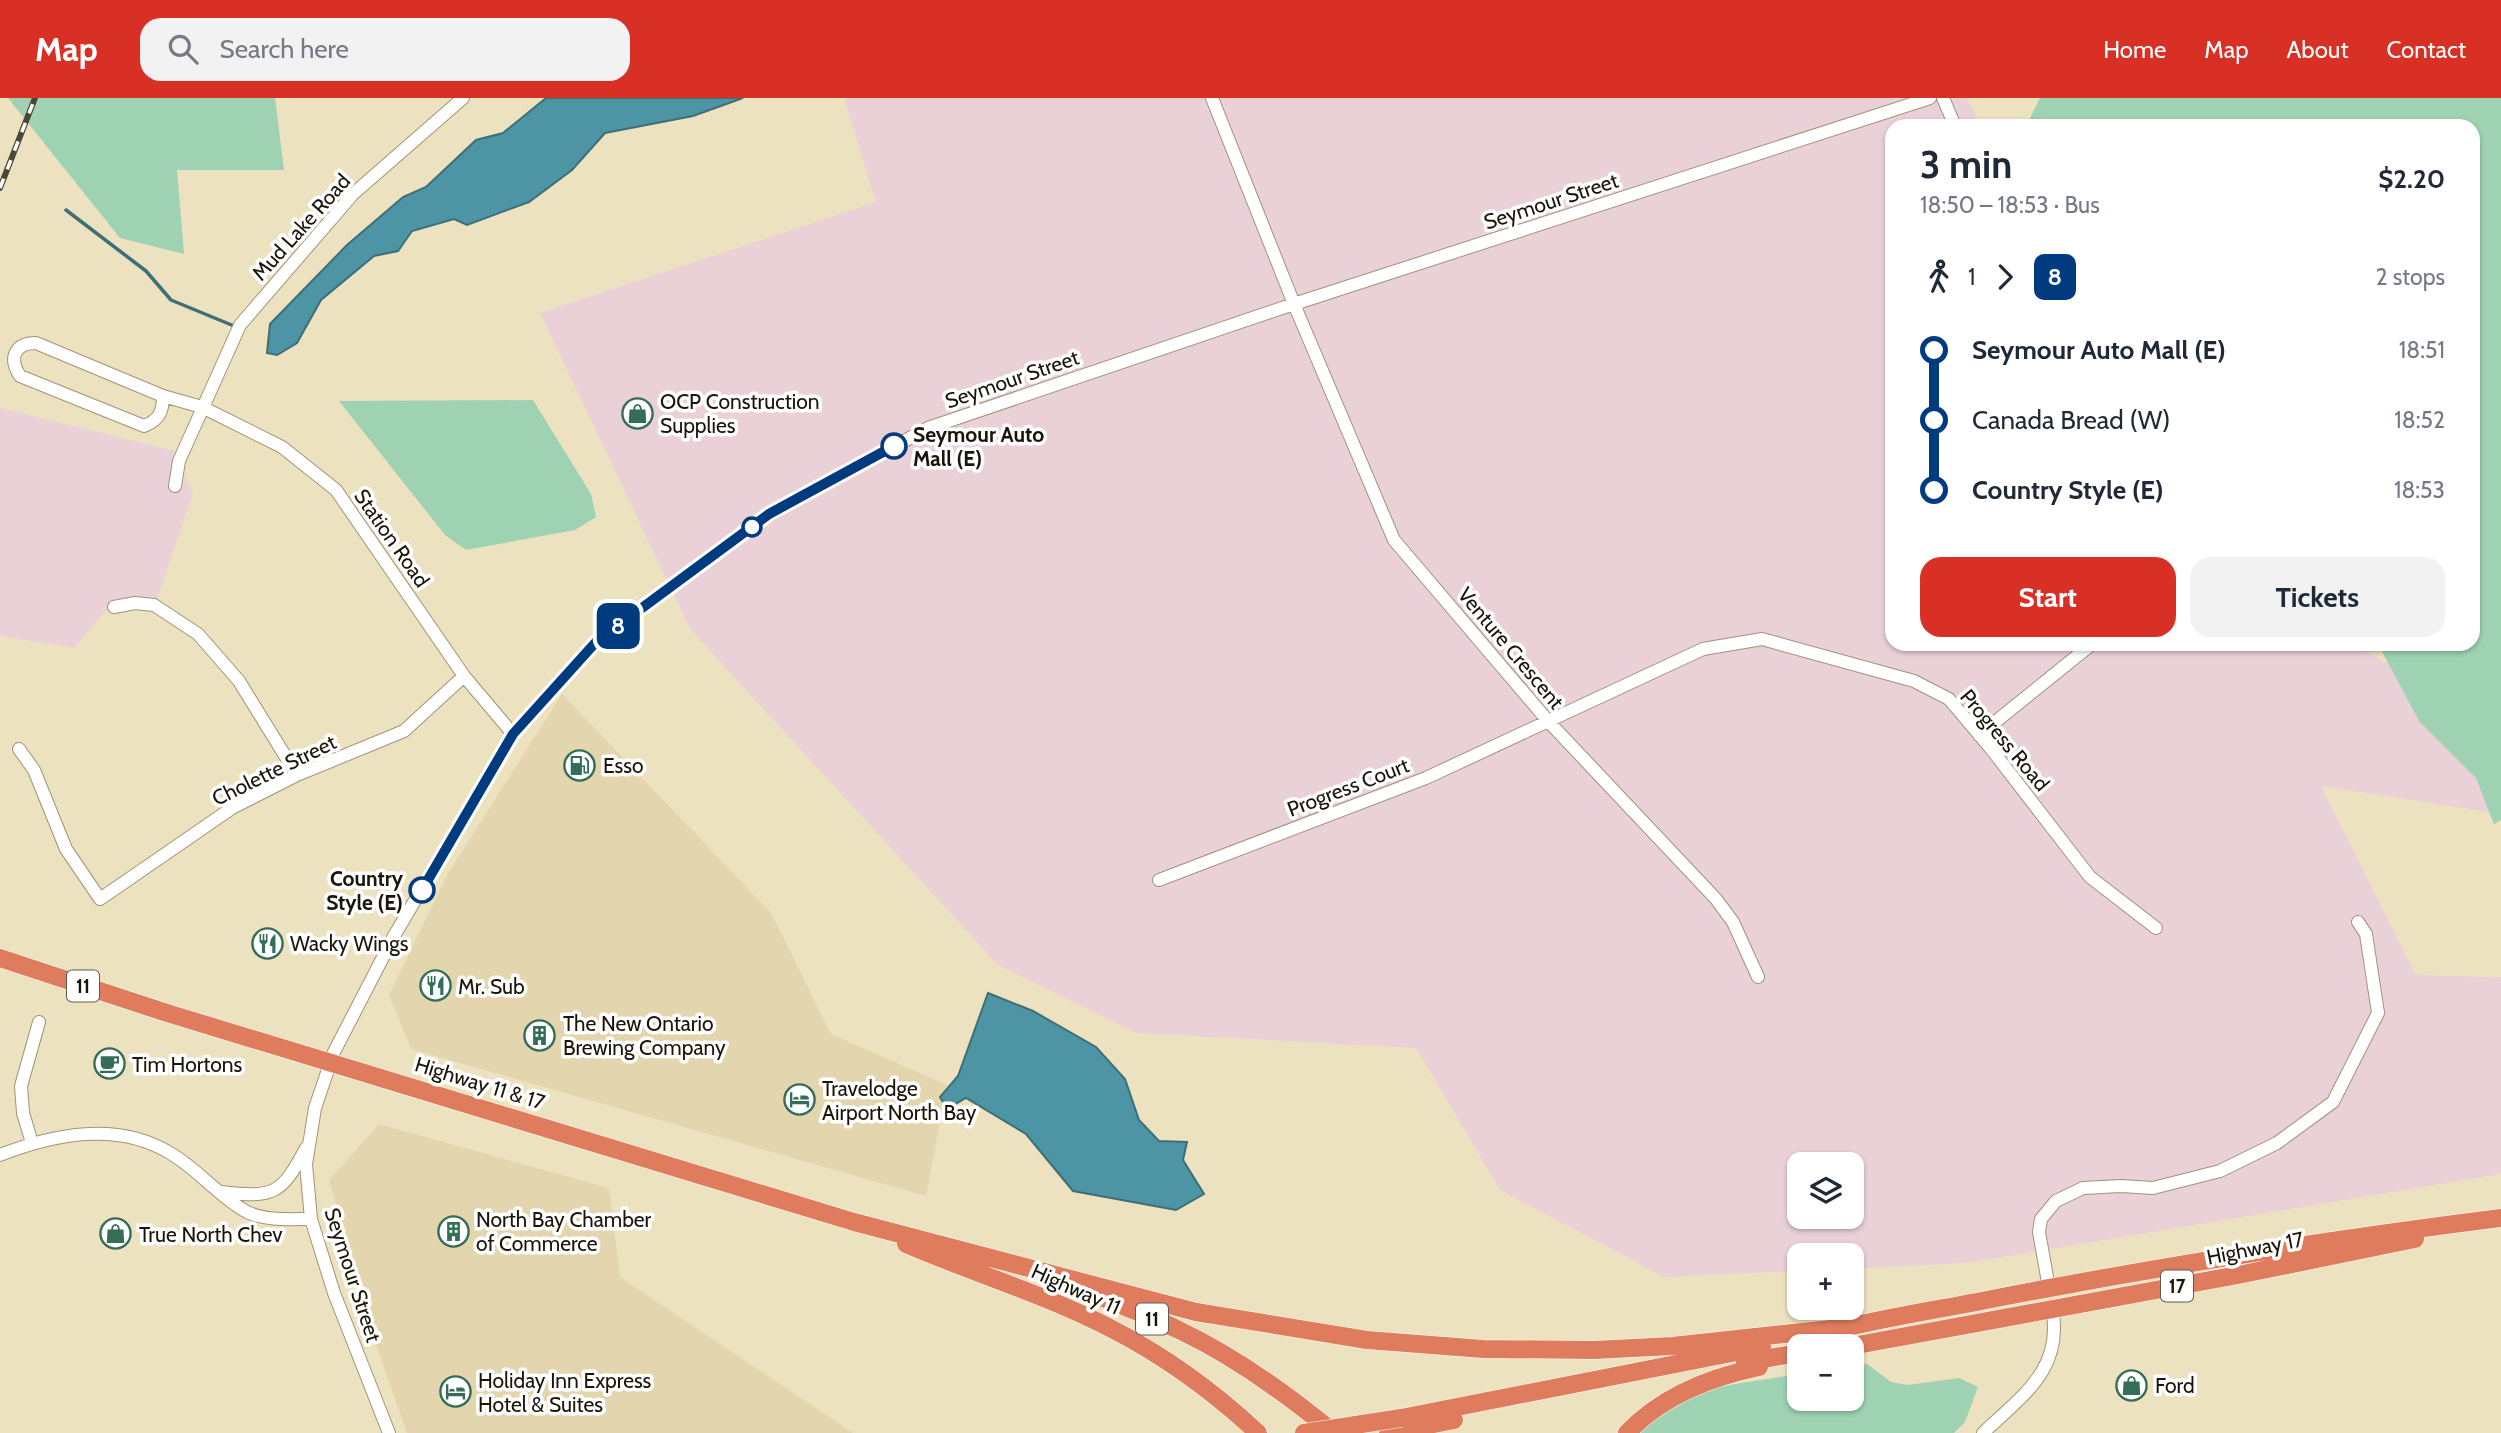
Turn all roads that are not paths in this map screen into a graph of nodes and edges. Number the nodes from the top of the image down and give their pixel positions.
1 (463, 98) edge
2 (1212, 98) edge
3 (1930, 98) edge
4 (1943, 98) edge
5 (1952, 119) edge
6 (1294, 304) junction
7 (163, 396) junction
8 (202, 407) junction
9 (175, 486) dead end
10 (114, 607) dead end
11 (2083, 651) edge
12 (464, 676) junction
13 (1548, 721) junction
14 (513, 734) junction
15 (1979, 735) junction
16 (19, 749) dead end
17 (297, 775) junction
18 (1159, 880) dead end
19 (2358, 922) dead end
20 (2156, 928) dead end
21 (0, 958) edge
22 (1758, 977) dead end
23 (39, 1022) dead end
24 (330, 1062) junction
25 (32, 1143) junction
26 (308, 1144) junction
27 (0, 1155) edge
28 (221, 1192) junction
29 (311, 1219) junction
30 (2501, 1219) edge
31 (946, 1253) junction
32 (2049, 1288) junction
33 (2052, 1308) junction
34 (1849, 1327) junction
35 (1139, 1344) junction
36 (1864, 1344) edge
37 (1787, 1357) edge
38 (1787, 1358) edge
39 (1397, 1427) edge
40 (389, 1433) edge
41 (1240, 1433) edge
42 (1258, 1433) edge
43 (1304, 1433) edge
44 (1334, 1433) edge
45 (1627, 1433) edge
46 (1983, 1433) edge

1 - 8 street, Mud Lake Road
2 - 6 street, Venture Crescent
3 - 6 street, Seymour Street
4 - 5 street
6 - 13 street, Venture Crescent
6 - 14 street, Seymour Street
7 - 7 street, Station Road
7 - 8 street, Station Road
8 - 9 street, Mud Lake Road
8 - 12 street, Station Road
10 - 17 street
11 - 15 street
12 - 14 street, Station Road
12 - 17 street, Cholette Street
13 - 15 street, Progress Road
13 - 18 street, Progress Court
13 - 22 street, Venture Crescent
14 - 24 street, Seymour Street
15 - 20 street, Progress Road
16 - 17 street, Cholette Street
19 - 32 street
21 - 24 highway, Highway 11 & 17 / 11
23 - 25 street
24 - 26 street, Seymour Street
24 - 31 highway, Highway 11 & 17 / 11
25 - 27 street
25 - 28 street
26 - 28 street
26 - 29 street, Seymour Street
28 - 29 street
29 - 40 street, Seymour Street
30 - 32 highway, Highway 17 / 17
30 - 33 highway, Highway 17 / 17
31 - 34 highway
31 - 35 highway, Highway 11 / 11
31 - 44 highway, Highway 11 / 11
32 - 33 highway
32 - 34 highway, Highway 17 / 17
33 - 36 highway, Highway 17 / 17
33 - 46 street
34 - 39 highway
35 - 41 highway
35 - 42 highway, Highway 11 / 11
37 - 39 highway
38 - 45 highway
39 - 43 highway, bridge

